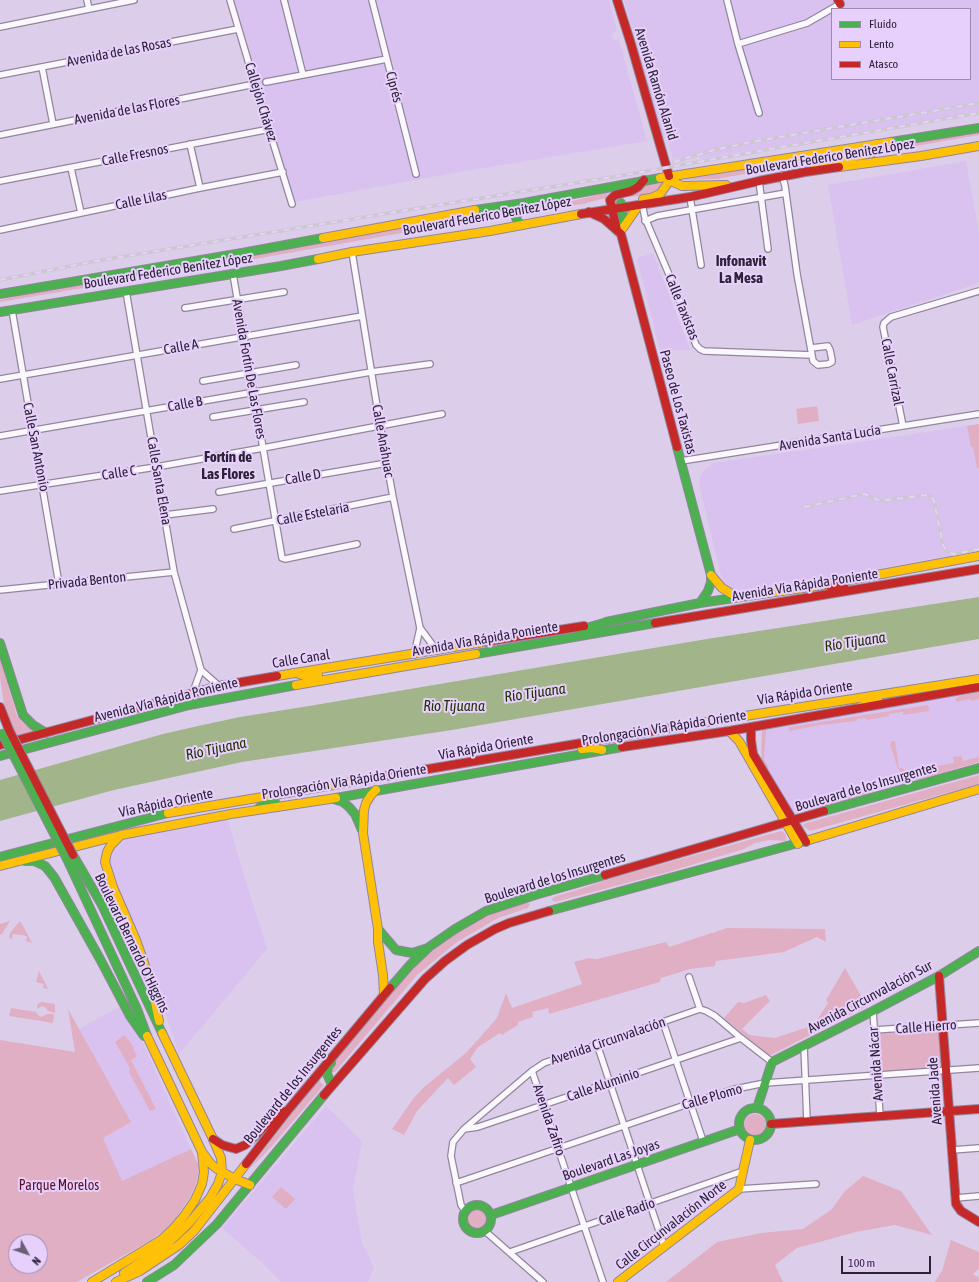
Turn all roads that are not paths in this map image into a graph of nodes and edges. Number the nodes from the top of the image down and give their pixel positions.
1 (87, 0) edge
2 (134, 0) edge
3 (230, 0) edge
4 (284, 0) edge
5 (372, 0) edge
6 (617, 0) edge
7 (727, 0) edge
8 (839, 2) edge
9 (89, 9) junction
10 (0, 27) edge
11 (238, 29) junction
12 (738, 44) junction
13 (386, 59) junction
14 (42, 67) junction
15 (303, 75) junction
16 (0, 76) edge
17 (266, 82) dead end
18 (255, 84) junction
19 (759, 113) dead end
20 (53, 124) junction
21 (979, 128) edge
22 (270, 130) junction
23 (0, 135) edge
24 (190, 144) junction
25 (876, 144) junction
26 (979, 146) edge
27 (71, 168) junction
28 (283, 172) junction
29 (416, 174) dead end
30 (791, 174) junction
31 (669, 176) junction
32 (782, 176) junction
33 (644, 180) junction
34 (759, 180) junction
35 (0, 181) edge
36 (740, 185) junction
37 (200, 188) junction
38 (786, 193) junction
39 (690, 197) junction
40 (760, 198) junction
41 (524, 203) junction
42 (292, 204) dead end
43 (640, 204) junction
44 (621, 205) junction
45 (611, 207) junction
46 (693, 210) junction
47 (589, 212) junction
48 (81, 213) junction
49 (560, 218) junction
50 (646, 220) junction
51 (522, 225) junction
52 (624, 225) junction
53 (0, 230) edge
54 (619, 232) junction
55 (768, 249) dead end
56 (352, 252) junction
57 (702, 265) dead end
58 (233, 274) junction
59 (126, 291) junction
60 (979, 291) edge
61 (284, 292) dead end
62 (0, 294) edge
63 (238, 300) junction
64 (185, 308) dead end
65 (12, 310) junction
66 (0, 312) edge
67 (362, 316) junction
68 (244, 336) junction
69 (811, 348) junction
70 (137, 355) junction
71 (812, 355) junction
72 (430, 364) dead end
73 (296, 365) dead end
74 (371, 372) junction
75 (250, 373) junction
76 (23, 375) junction
77 (0, 379) edge
78 (203, 381) dead end
79 (253, 392) junction
80 (304, 402) dead end
81 (146, 410) junction
82 (257, 411) junction
83 (442, 414) dead end
84 (979, 414) edge
85 (213, 417) dead end
86 (380, 426) junction
87 (904, 426) junction
88 (33, 431) junction
89 (0, 436) edge
90 (263, 448) junction
91 (680, 460) junction
92 (387, 463) junction
93 (156, 467) junction
94 (269, 483) junction
95 (43, 485) junction
96 (0, 491) edge
97 (219, 492) dead end
98 (393, 498) junction
99 (213, 509) dead end
100 (165, 515) junction
101 (275, 522) junction
102 (234, 529) dead end
103 (357, 544) dead end
104 (979, 556) edge
105 (979, 569) edge
106 (174, 572) junction
107 (712, 575) junction
108 (911, 580) junction
109 (60, 584) junction
110 (825, 584) junction
111 (0, 590) edge
112 (737, 597) junction
113 (700, 603) junction
114 (611, 621) junction
115 (420, 628) junction
116 (0, 642) edge
117 (525, 645) junction
118 (437, 651) junction
119 (414, 655) junction
120 (426, 663) junction
121 (200, 670) junction
122 (297, 673) junction
123 (978, 682) edge
124 (218, 686) junction
125 (194, 692) junction
126 (0, 707) edge
127 (751, 727) junction
128 (4, 730) edge
129 (46, 732) junction
130 (729, 732) junction
131 (0, 745) edge
132 (602, 750) junction
133 (0, 756) edge
134 (500, 758) junction
135 (979, 768) edge
136 (402, 774) junction
137 (979, 789) edge
138 (377, 790) junction
139 (334, 798) junction
140 (258, 809) junction
141 (794, 821) junction
142 (786, 823) junction
143 (363, 833) junction
144 (121, 835) junction
145 (802, 843) junction
146 (0, 857) edge
147 (70, 857) junction
148 (18, 861) junction
149 (0, 866) edge
150 (378, 929) junction
151 (429, 947) junction
152 (979, 951) edge
153 (938, 976) junction
154 (688, 977) dead end
155 (384, 995) junction
156 (700, 1009) junction
157 (873, 1011) junction
158 (663, 1022) junction
159 (979, 1023) edge
160 (942, 1025) junction
161 (874, 1030) junction
162 (161, 1032) junction
163 (741, 1038) junction
164 (149, 1043) junction
165 (344, 1043) junction
166 (597, 1044) junction
167 (804, 1046) junction
168 (676, 1060) junction
169 (772, 1062) junction
170 (979, 1068) edge
171 (946, 1070) junction
172 (532, 1071) junction
173 (878, 1075) junction
174 (805, 1080) junction
175 (610, 1082) junction
176 (765, 1083) junction
177 (332, 1085) junction
178 (690, 1103) junction
179 (544, 1105) junction
180 (757, 1108) junction
181 (979, 1109) edge
182 (288, 1110) junction
183 (949, 1111) junction
184 (880, 1116) junction
185 (807, 1121) junction
186 (771, 1124) junction
187 (624, 1126) junction
188 (464, 1129) junction
189 (740, 1129) junction
190 (212, 1139) junction
191 (750, 1140) junction
192 (703, 1142) junction
193 (558, 1148) junction
194 (979, 1148) edge
195 (952, 1150) junction
196 (202, 1152) junction
197 (637, 1165) junction
198 (222, 1172) junction
199 (743, 1172) junction
200 (235, 1179) junction
201 (456, 1183) junction
202 (816, 1184) dead end
203 (250, 1185) junction
204 (571, 1187) junction
205 (739, 1189) junction
206 (979, 1196) edge
207 (956, 1201) junction
208 (650, 1204) junction
209 (465, 1211) junction
210 (491, 1215) junction
211 (979, 1222) edge
212 (584, 1226) junction
213 (485, 1231) junction
214 (664, 1246) junction
215 (510, 1252) junction
216 (92, 1282) edge
217 (115, 1282) edge
218 (147, 1282) edge
219 (544, 1282) edge
220 (603, 1282) edge
221 (618, 1282) edge

1 - 9 street
2 - 9 street
3 - 11 street, Callejón Chávez
4 - 15 street
5 - 13 street, Ciprés
6 - 31 main road, Avenida Ramón Alanid
7 - 12 street
8 - 12 street
9 - 10 street
11 - 14 street, Avenida de las Rosas
11 - 18 street, Callejón Chávez
12 - 19 street
13 - 15 street
13 - 29 street, Ciprés
14 - 16 street, Avenida de las Rosas
14 - 20 street
15 - 17 street
18 - 20 street, Avenida de las Flores
18 - 22 street, Callejón Chávez
20 - 23 street, Avenida de las Flores
21 - 25 main road, Boulevard Federico Benítez López
22 - 24 street, Calle Fresnos
22 - 28 street, Callejón Chávez
24 - 27 street, Calle Fresnos
24 - 37 street
25 - 30 main road
25 - 31 main road, Boulevard Federico Benítez López
26 - 30 main road, Boulevard Federico Benítez López
27 - 35 street, Calle Fresnos
27 - 48 street
28 - 37 street, Calle Lilas
28 - 42 street, Callejón Chávez
30 - 32 main road, Boulevard Federico Benítez López
31 - 33 main road, Boulevard Federico Benítez López
31 - 36 main road
31 - 44 main road
32 - 34 main road, Boulevard Federico Benítez López
32 - 38 street
33 - 41 main road, Boulevard Federico Benítez López
33 - 45 main road
34 - 36 main road, Boulevard Federico Benítez López
34 - 40 street
36 - 39 main road, Boulevard Federico Benítez López
37 - 48 street, Calle Lilas
38 - 40 street
38 - 69 street
39 - 43 main road, Boulevard Federico Benítez López
39 - 46 street
40 - 46 street
40 - 55 street
41 - 51 main road
41 - 62 main road, Boulevard Federico Benítez López
43 - 44 main road, Boulevard Federico Benítez López
43 - 50 street, Calle Taxistas
43 - 52 main road
44 - 45 main road, Boulevard Federico Benítez López
44 - 52 main road
45 - 47 main road, Boulevard Federico Benítez López
45 - 49 main road
45 - 54 main road, Paseo de Los Taxistas
46 - 50 street
46 - 57 street
47 - 49 main road, Boulevard Federico Benítez López
47 - 54 main road
48 - 53 street, Calle Lilas
49 - 51 main road, Boulevard Federico Benítez López
50 - 71 street, Calle Taxistas
51 - 56 main road, Boulevard Federico Benítez López
52 - 54 main road
54 - 91 main road, Paseo de Los Taxistas
56 - 58 main road, Boulevard Federico Benítez López
56 - 67 street, Calle Anáhuac
58 - 59 main road, Boulevard Federico Benítez López
58 - 63 street, Avenida Fortín De Las Flores
59 - 65 main road, Boulevard Federico Benítez López
59 - 70 street, Calle Santa Elena
60 - 87 street, Calle Carrizal
61 - 63 street
63 - 64 street
63 - 68 street, Avenida Fortín De Las Flores
65 - 66 main road, Boulevard Federico Benítez López
65 - 76 street, Calle San Antonio
67 - 68 street, Calle A
67 - 74 street, Calle Anáhuac
68 - 70 street, Calle A
68 - 75 street, Avenida Fortín De Las Flores
69 - 71 street
69 - 71 street
70 - 76 street, Calle A
70 - 81 street, Calle Santa Elena
72 - 74 street, Calle B
73 - 75 street
74 - 79 street, Calle B
74 - 86 street, Calle Anáhuac
75 - 78 street
75 - 79 street, Avenida Fortín De Las Flores
76 - 77 street, Calle A
76 - 88 street, Calle San Antonio
79 - 81 street, Calle B
79 - 82 street, Avenida Fortín De Las Flores
80 - 82 street
81 - 88 street, Calle B
81 - 93 street, Calle Santa Elena
82 - 85 street
82 - 90 street, Avenida Fortín De Las Flores
83 - 86 street, Calle C
84 - 87 street, Avenida Santa Lucía
86 - 90 street, Calle C
86 - 92 street, Calle Anáhuac
87 - 91 street, Avenida Santa Lucía
88 - 89 street, Calle B
88 - 95 street, Calle San Antonio
90 - 93 street, Calle C
90 - 94 street, Avenida Fortín De Las Flores
91 - 107 main road, Paseo de Los Taxistas
92 - 94 street, Calle D
92 - 98 street, Calle Anáhuac
93 - 95 street, Calle C
93 - 100 street, Calle Santa Elena
94 - 97 street, Calle D
94 - 101 street, Avenida Fortín De Las Flores
95 - 96 street, Calle C
95 - 109 street, Calle San Antonio
98 - 101 street, Calle Estelaria
98 - 115 street, Calle Anáhuac
99 - 100 street
100 - 106 street, Calle Santa Elena
101 - 102 street, Calle Estelaria
101 - 103 street, Avenida Fortín De Las Flores
104 - 110 main road, Avenida Vía Rápida Poniente
105 - 108 main road, Avenida Vía Rápida Poniente
106 - 109 street, Privada Benton
106 - 121 street, Calle Santa Elena
107 - 112 main road, Paseo de Los Taxistas
107 - 113 main road
108 - 110 main road
108 - 117 main road, Avenida Vía Rápida Poniente
109 - 111 street, Privada Benton
110 - 112 main road, Avenida Vía Rápida Poniente
112 - 113 main road, Avenida Vía Rápida Poniente
113 - 114 main road, Avenida Vía Rápida Poniente
114 - 117 main road
114 - 118 main road, Calle Canal
115 - 118 street, Calle Anáhuac
115 - 119 street, Calle Anáhuac
116 - 129 main road
117 - 120 main road, Avenida Vía Rápida Poniente
118 - 119 main road, Calle Canal
119 - 122 main road, Calle Canal
120 - 122 main road
120 - 133 main road, Avenida Vía Rápida Poniente
121 - 124 street
121 - 125 street
122 - 124 main road, Calle Canal
123 - 127 main road, Prolongación Vía Rápida Oriente
123 - 134 main road, Vía Rápida Oriente
124 - 125 main road, Calle Canal
125 - 129 main road, Calle Canal
126 - 128 main road, Boulevard Bernardo O'Higgins
127 - 130 main road, Prolongación Vía Rápida Oriente
127 - 141 main road
128 - 147 main road, Boulevard Bernardo O'Higgins, bridge
129 - 131 main road, Calle Canal
130 - 132 main road, Prolongación Vía Rápida Oriente
130 - 142 main road
132 - 134 main road
132 - 138 main road, Prolongación Vía Rápida Oriente
134 - 136 main road, Vía Rápida Oriente
135 - 141 main road, Boulevard de los Insurgentes
136 - 140 main road
136 - 146 main road, Vía Rápida Oriente
137 - 145 main road, Boulevard de los Insurgentes
138 - 139 main road, Prolongación Vía Rápida Oriente
138 - 143 main road
139 - 140 main road, Prolongación Vía Rápida Oriente
139 - 143 main road
140 - 144 main road, Prolongación Vía Rápida Oriente
141 - 142 main road, Boulevard de los Insurgentes
141 - 145 main road
142 - 145 main road
142 - 151 main road, Boulevard de los Insurgentes
143 - 150 main road
144 - 148 main road, Prolongación Vía Rápida Oriente
144 - 162 main road
145 - 177 main road, Boulevard de los Insurgentes
147 - 162 main road, Boulevard Bernardo O'Higgins
147 - 164 main road, Boulevard Bernardo O'Higgins
148 - 149 main road, Prolongación Vía Rápida Oriente
148 - 164 main road
150 - 151 main road
150 - 155 main road
151 - 155 main road, Boulevard de los Insurgentes
152 - 153 main road, Avenida Circunvalación Sur
153 - 157 main road, Avenida Circunvalación Sur
153 - 160 main road, Avenida Jade
154 - 156 street
155 - 165 main road, Boulevard de los Insurgentes
156 - 158 street, Avenida Circunvalación
156 - 163 street
157 - 161 street, Avenida Nácar
157 - 167 main road, Avenida Circunvalación Sur
158 - 166 street, Avenida Circunvalación
158 - 168 street
159 - 160 street, Calle Hierro
160 - 161 street, Calle Hierro
160 - 171 main road, Avenida Jade
161 - 173 street, Avenida Nácar
162 - 190 main road, Boulevard Bernardo O'Higgins
163 - 168 street, Calle Aluminio
163 - 169 street
164 - 196 main road, Boulevard Bernardo O'Higgins
165 - 177 main road
165 - 182 main road, Boulevard de los Insurgentes
166 - 172 street, Avenida Circunvalación
166 - 175 street
167 - 169 main road, Avenida Circunvalación Sur
167 - 174 street
168 - 175 street, Calle Aluminio
168 - 178 street
169 - 176 main road
170 - 171 street, Calle Plomo
171 - 173 street, Calle Plomo
171 - 183 main road, Avenida Jade
172 - 179 street, Avenida Zafiro
172 - 188 street, Avenida Circunvalación
173 - 174 street, Calle Plomo
173 - 184 street, Avenida Nácar
174 - 176 street, Calle Plomo
174 - 185 street
175 - 179 street, Calle Aluminio
175 - 187 street
176 - 178 street, Calle Plomo
176 - 180 main road
177 - 203 main road, Boulevard de los Insurgentes
178 - 187 street, Calle Plomo
178 - 192 street
179 - 188 street, Calle Aluminio
179 - 193 street, Avenida Zafiro
180 - 186 main road
180 - 189 main road
181 - 183 main road
182 - 190 main road
182 - 200 main road, Boulevard de los Insurgentes
183 - 184 main road
183 - 195 main road, Avenida Jade
184 - 185 main road
185 - 186 main road
186 - 191 main road
187 - 193 street, Calle Plomo
187 - 197 street
188 - 201 street, Avenida Circunvalación
189 - 191 main road
189 - 192 main road, Boulevard Las Joyas
190 - 198 main road, Boulevard Bernardo O'Higgins
191 - 199 main road
192 - 197 main road, Boulevard Las Joyas
193 - 201 street, Calle Plomo
193 - 204 street, Avenida Zafiro
194 - 195 street
195 - 207 main road, Avenida Jade
196 - 198 main road, Boulevard Bernardo O'Higgins
196 - 216 main road
197 - 204 main road, Boulevard Las Joyas
197 - 208 street
198 - 200 main road, Boulevard Bernardo O'Higgins
198 - 217 main road
199 - 205 main road
199 - 208 street, Calle Radio
200 - 203 main road, Boulevard Bernardo O'Higgins
200 - 217 main road, Boulevard de los Insurgentes
201 - 209 street, Avenida Circunvalación
202 - 205 street
203 - 218 main road, Boulevard de los Insurgentes
204 - 210 main road, Boulevard Las Joyas
204 - 212 street, Avenida Zafiro
205 - 214 main road, Calle Circunvalación Norte
206 - 207 street
207 - 211 main road
208 - 212 street, Calle Radio
208 - 214 street
209 - 210 main road
209 - 213 main road
210 - 213 main road
212 - 215 street, Calle Radio
212 - 220 street, Avenida Zafiro
213 - 215 street
214 - 221 main road, Calle Circunvalación Norte
215 - 219 street

